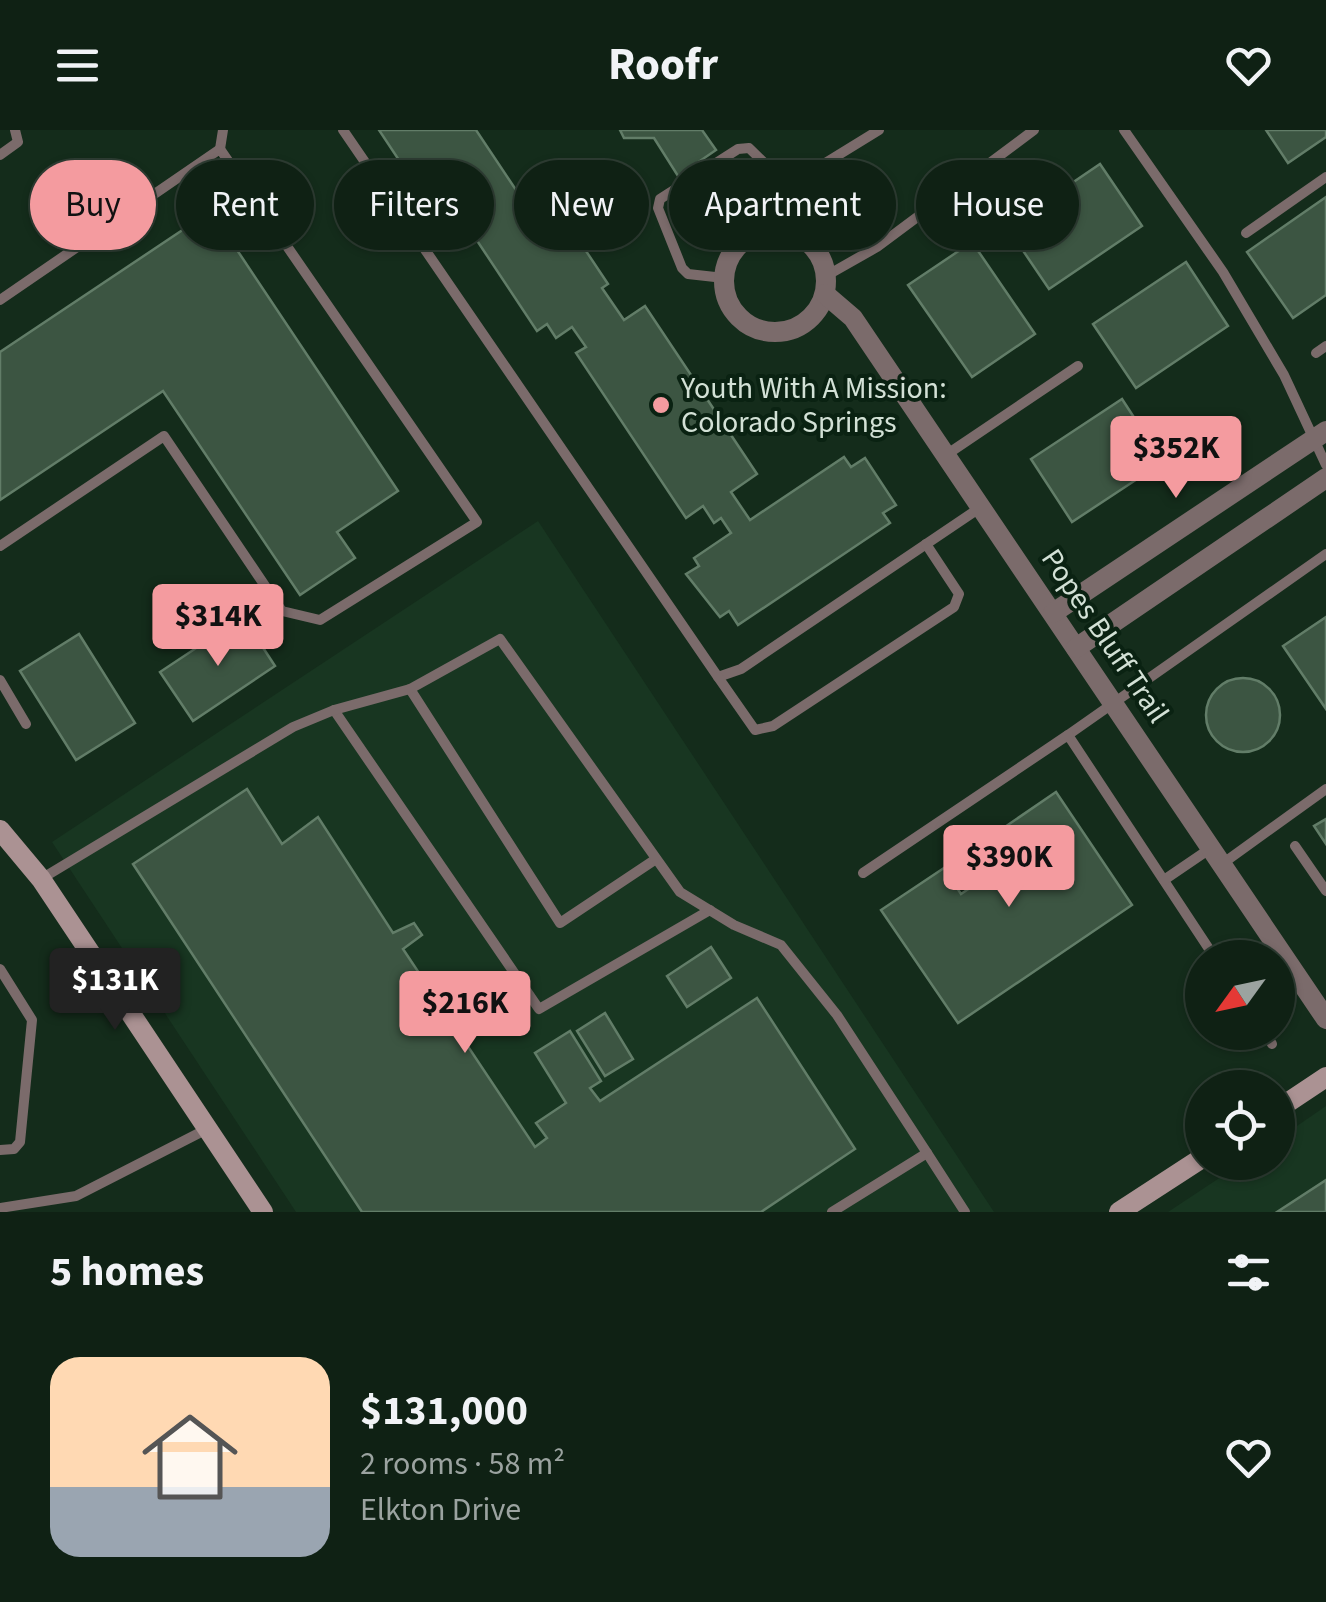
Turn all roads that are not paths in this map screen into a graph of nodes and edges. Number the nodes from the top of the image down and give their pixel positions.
1 (15, 130) edge
2 (222, 130) edge
3 (343, 130) edge
4 (878, 130) edge
5 (1034, 130) edge
6 (1124, 130) edge
7 (220, 150) junction
8 (0, 156) edge
9 (721, 160) edge
10 (761, 160) edge
11 (830, 160) edge
12 (1326, 177) edge
13 (669, 193) edge
14 (1246, 233) dead end
15 (669, 236) edge
16 (675, 250) edge
17 (734, 250) edge
18 (814, 250) edge
19 (724, 278) junction
20 (826, 285) junction
21 (0, 300) edge
22 (1326, 346) edge
23 (1316, 353) dead end
24 (1078, 366) dead end
25 (1319, 435) edge
26 (946, 455) junction
27 (1325, 478) edge
28 (981, 507) junction
29 (926, 544) junction
30 (0, 546) edge
31 (1326, 554) edge
32 (1053, 613) junction
33 (1076, 648) junction
34 (718, 678) junction
35 (0, 680) edge
36 (410, 688) junction
37 (1114, 704) junction
38 (334, 710) junction
39 (26, 724) dead end
40 (1068, 735) junction
41 (1326, 788) edge
42 (0, 830) edge
43 (1295, 846) dead end
44 (1216, 856) junction
45 (656, 858) junction
46 (863, 873) dead end
47 (41, 879) junction
48 (1164, 880) junction
49 (1326, 891) edge
50 (710, 910) junction
51 (1203, 940) edge
52 (1262, 940) edge
53 (0, 969) edge
54 (1295, 984) edge
55 (1326, 1020) edge
56 (1326, 1077) edge
57 (1295, 1098) edge
58 (208, 1128) junction
59 (0, 1150) edge
60 (927, 1154) junction
61 (1185, 1169) edge
62 (0, 1208) edge
63 (18, 1210) edge
64 (960, 1210) edge
65 (263, 1212) edge
66 (832, 1212) edge
67 (1119, 1212) edge

1 - 8 lane
2 - 7 lane
3 - 34 lane
4 - 11 lane
5 - 20 lane
6 - 25 lane
7 - 21 lane
7 - 30 lane
9 - 10 lane
12 - 14 lane
13 - 15 lane
16 - 19 lane
17 - 19 street
18 - 20 street, Popes Bluff Trail
19 - 20 street
20 - 26 street, Popes Bluff Trail
22 - 23 lane
24 - 26 lane
25 - 27 lane
25 - 32 street
26 - 28 street, Popes Bluff Trail
27 - 33 street
28 - 29 lane
28 - 32 street, Popes Bluff Trail
29 - 34 lane
29 - 34 lane
31 - 37 lane
32 - 33 street, Popes Bluff Trail
33 - 37 street, Popes Bluff Trail
35 - 39 lane
36 - 38 lane
36 - 45 lane
36 - 45 lane
37 - 40 lane
37 - 44 street, Popes Bluff Trail
38 - 47 lane
38 - 50 lane
40 - 46 lane
40 - 48 lane
41 - 44 lane
42 - 47 street
43 - 49 lane
44 - 48 lane
44 - 52 street, Popes Bluff Trail
45 - 50 lane
47 - 58 street
48 - 51 lane
50 - 60 lane
53 - 59 lane
54 - 55 street, Popes Bluff Trail
56 - 57 street
58 - 63 lane
58 - 65 street
60 - 64 lane
60 - 66 lane
61 - 67 street
62 - 63 lane

